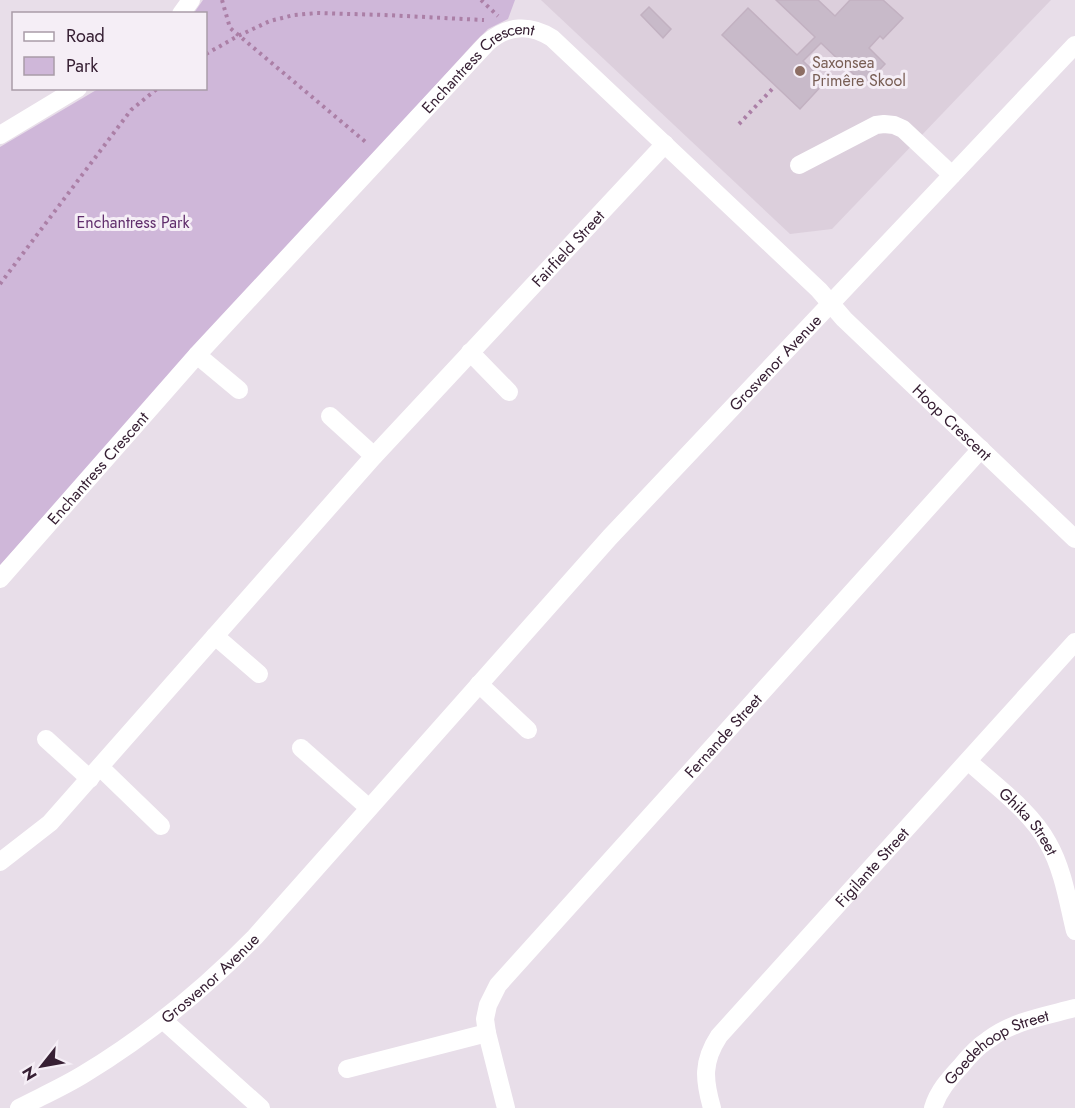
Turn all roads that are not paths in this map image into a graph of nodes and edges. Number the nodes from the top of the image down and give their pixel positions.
1 (1075, 45) edge
2 (75, 90) edge
3 (0, 135) edge
4 (665, 144) junction
5 (798, 165) dead end
6 (952, 175) junction
7 (831, 304) junction
8 (471, 352) junction
9 (197, 355) junction
10 (239, 390) dead end
11 (509, 392) dead end
12 (330, 416) dead end
13 (981, 449) junction
14 (374, 456) junction
15 (1075, 539) edge
16 (0, 579) edge
17 (215, 636) junction
18 (1075, 642) edge
19 (259, 674) dead end
20 (480, 684) junction
21 (528, 730) dead end
22 (45, 740) dead end
23 (301, 748) dead end
24 (968, 760) junction
25 (95, 773) junction
26 (369, 808) junction
27 (161, 826) dead end
28 (0, 862) edge
29 (1075, 931) edge
30 (1075, 1008) edge
31 (163, 1020) junction
32 (487, 1034) junction
33 (347, 1069) dead end
34 (19, 1108) edge
35 (261, 1108) edge
36 (506, 1108) edge
37 (712, 1108) edge
38 (933, 1108) edge

1 - 6 street, Grosvenor Avenue
2 - 3 street
4 - 7 street, Enchantress Crescent
4 - 8 street, Fairfield Street
4 - 9 street, Enchantress Crescent
5 - 6 street
6 - 7 street, Grosvenor Avenue
7 - 13 street, Hoop Crescent
7 - 20 street, Grosvenor Avenue
8 - 11 street
8 - 14 street, Fairfield Street
9 - 10 street
9 - 16 street, Enchantress Crescent
12 - 14 street
13 - 15 street, Hoop Crescent
13 - 32 street, Fernande Street
14 - 17 street, Fairfield Street
17 - 19 street
17 - 25 street, Fairfield Street
18 - 24 street, Figilante Street
20 - 21 street
20 - 26 street, Grosvenor Avenue
22 - 25 street
23 - 26 street
24 - 29 street, Ghika Street
24 - 37 street, Figilante Street
25 - 27 street
25 - 28 street, Fairfield Street
26 - 31 street, Grosvenor Avenue
30 - 38 street, Goedehoop Street
31 - 34 street, Grosvenor Avenue
31 - 35 street
32 - 33 street
32 - 36 street, Fernande Street

